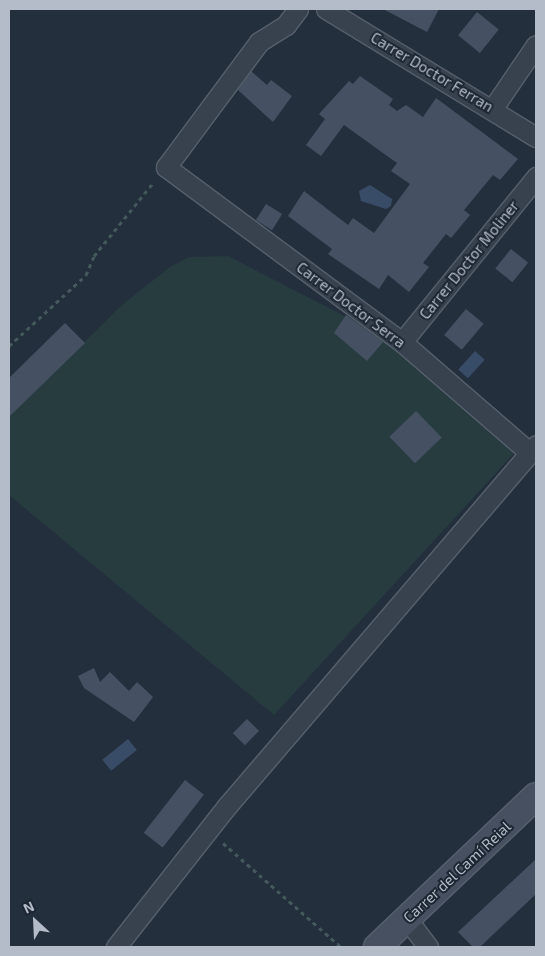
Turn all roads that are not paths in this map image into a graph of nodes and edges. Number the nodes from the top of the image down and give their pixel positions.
1 (298, 9) edge
2 (326, 9) edge
3 (536, 45) edge
4 (493, 108) junction
5 (533, 130) edge
6 (536, 177) edge
7 (402, 342) junction
8 (533, 449) edge
9 (536, 796) edge
10 (407, 919) junction
11 (116, 947) edge
12 (377, 947) edge
13 (428, 947) edge

1 - 7 street, Carrer Doctor Serra
2 - 4 street, Carrer Doctor Ferran
3 - 4 street
4 - 5 street, Carrer Doctor Ferran
6 - 7 street, Carrer Doctor Moliner
7 - 8 street, Carrer Doctor Serra
8 - 11 street
9 - 10 main road, Carrer del Camí Reial
10 - 12 main road, Carrer del Camí Reial
10 - 13 street

